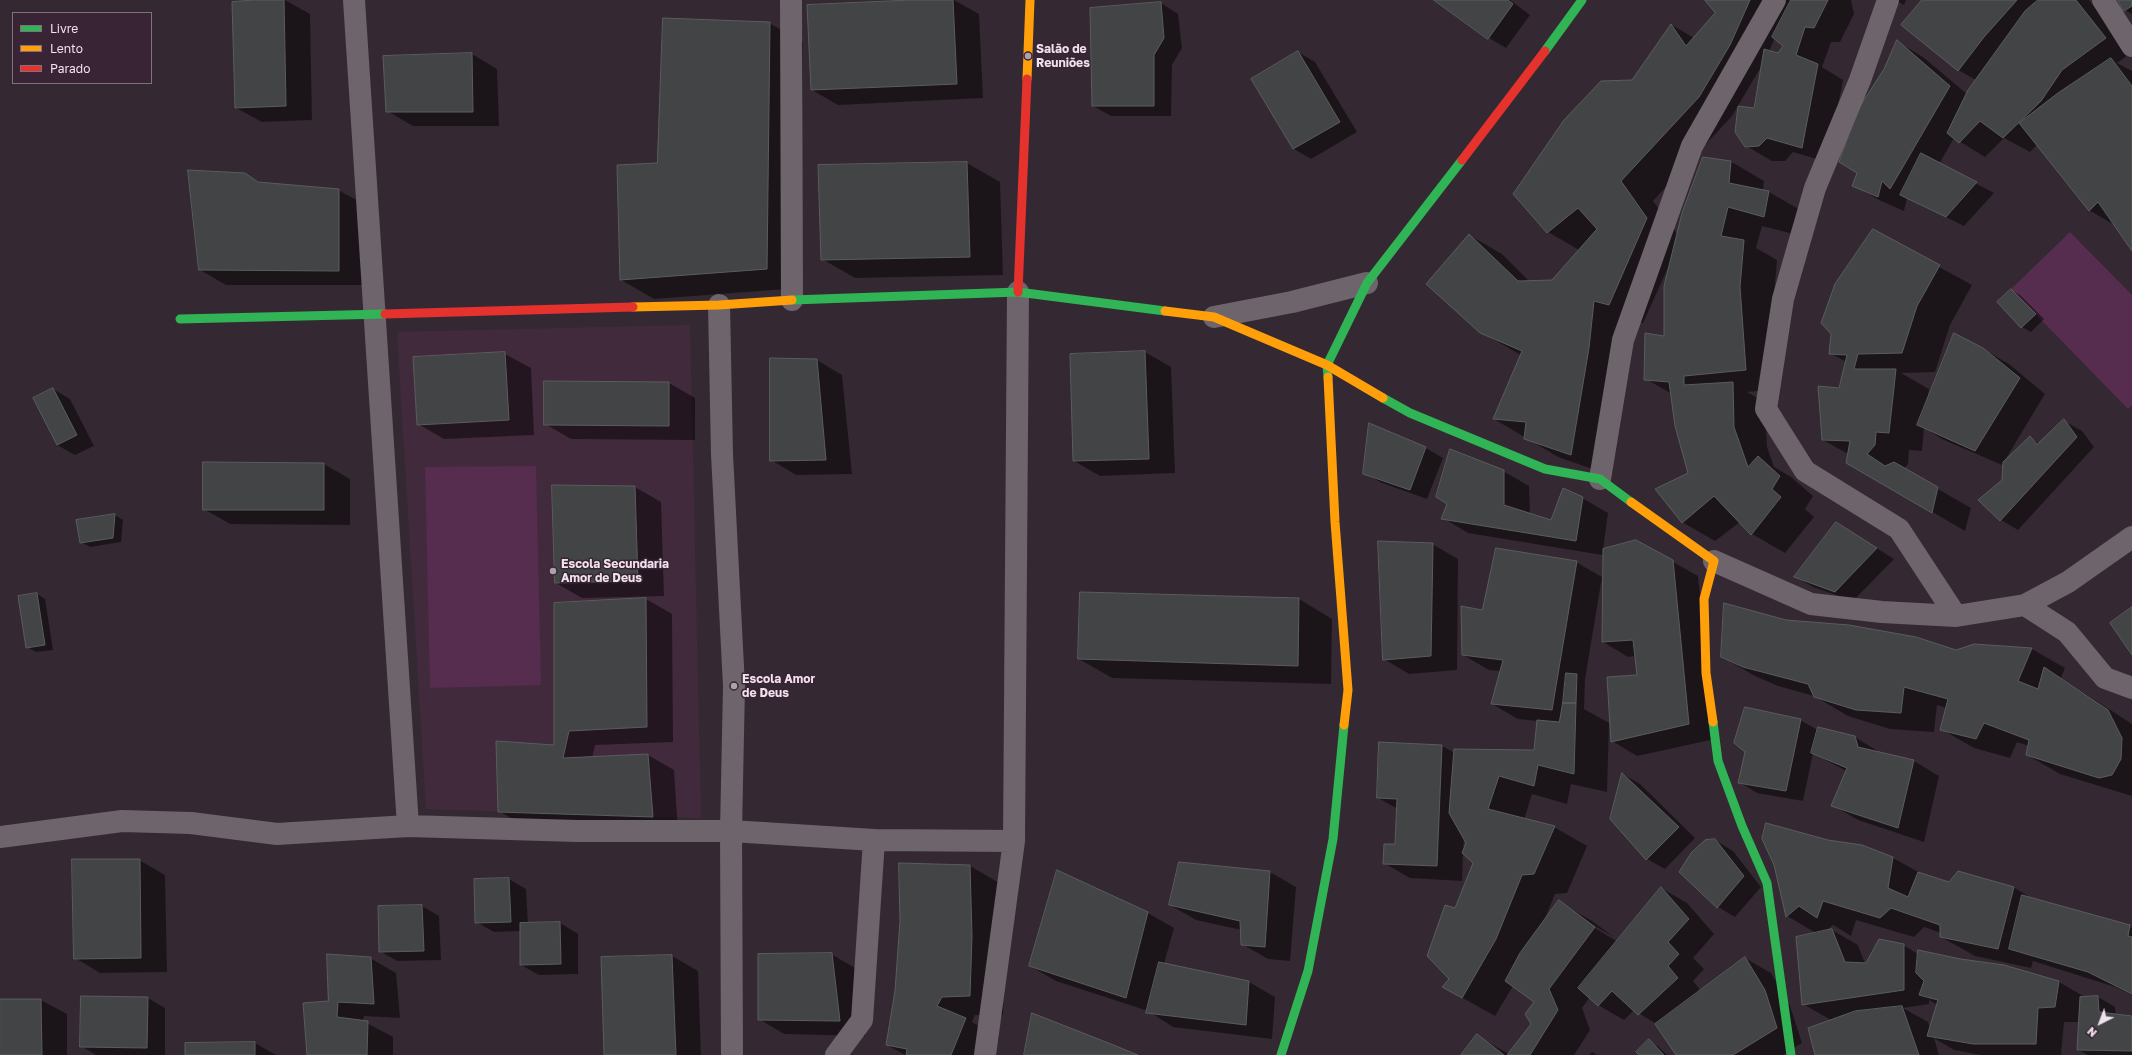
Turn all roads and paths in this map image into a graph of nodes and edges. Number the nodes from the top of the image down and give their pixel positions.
1 (354, 0) edge
2 (791, 0) edge
3 (1030, 0) edge
4 (1582, 0) edge
5 (1775, 0) edge
6 (1888, 0) edge
7 (2103, 0) edge
8 (2131, 44) edge
9 (1367, 283) junction
10 (1018, 292) junction
11 (792, 300) junction
12 (719, 305) junction
13 (374, 316) junction
14 (1214, 317) junction
15 (180, 319) dead end
16 (1327, 365) junction
17 (1600, 479) junction
18 (2132, 537) edge
19 (1714, 561) junction
20 (2025, 605) junction
21 (1956, 616) junction
22 (2132, 688) edge
23 (408, 826) junction
24 (731, 832) junction
25 (0, 837) edge
26 (874, 840) junction
27 (1014, 841) junction
28 (732, 1055) edge
29 (836, 1055) edge
30 (986, 1055) edge
31 (1281, 1055) edge
32 (1791, 1055) edge

1 - 13 street
2 - 11 street
3 - 10 street
4 - 9 street
5 - 17 street
6 - 21 street
7 - 8 street
9 - 14 street
9 - 16 street
10 - 11 street
10 - 14 street
10 - 27 street
11 - 12 street
12 - 13 street
12 - 24 street
13 - 15 street
13 - 23 street
14 - 16 street
16 - 17 street
16 - 31 street
17 - 19 street
18 - 20 street
19 - 21 street
19 - 32 street
20 - 21 street
20 - 22 street
23 - 24 street
23 - 25 street
24 - 26 street
24 - 28 street
26 - 27 street
26 - 29 street
27 - 30 street

